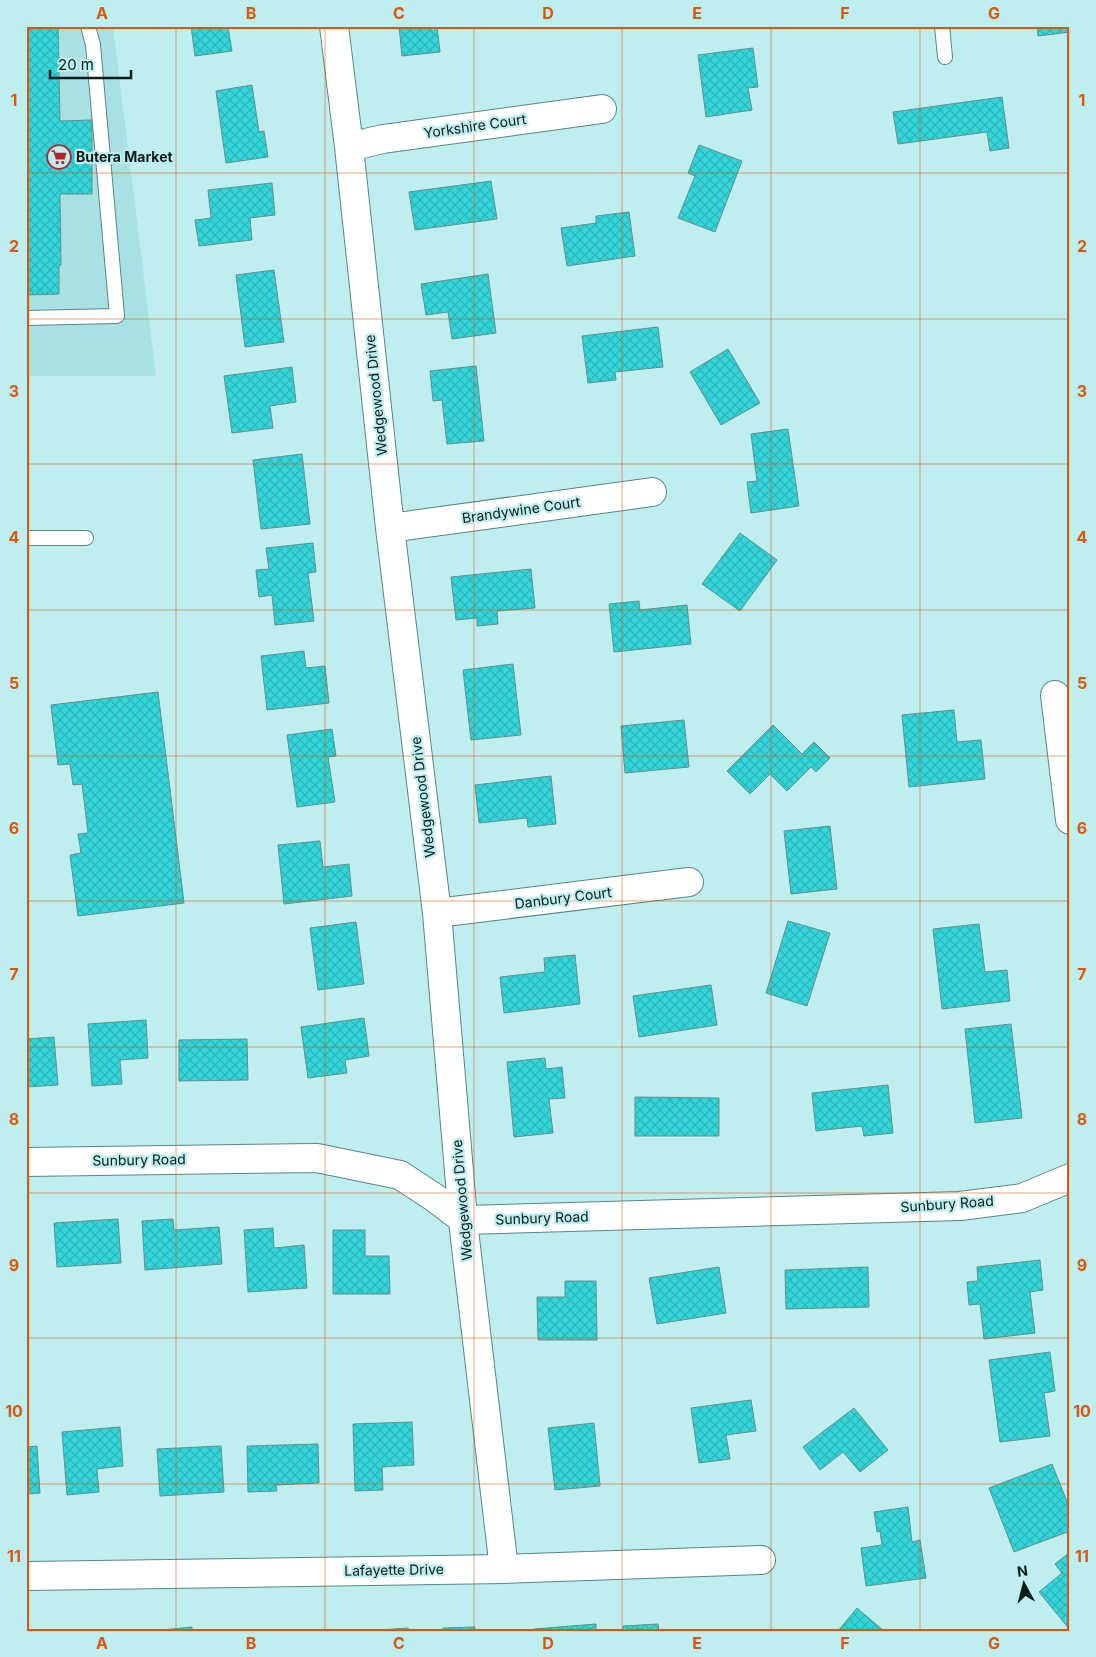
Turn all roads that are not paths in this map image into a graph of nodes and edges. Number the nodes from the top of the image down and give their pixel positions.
1 (88, 26) edge
2 (334, 26) edge
3 (942, 26) edge
4 (945, 57) dead end
5 (602, 109) dead end
6 (349, 147) junction
7 (26, 318) edge
8 (652, 492) dead end
9 (390, 528) junction
10 (26, 538) edge
11 (86, 538) dead end
12 (1055, 695) dead end
13 (1070, 820) edge
14 (689, 882) dead end
15 (437, 913) junction
16 (26, 1162) edge
17 (1070, 1178) edge
18 (464, 1220) junction
19 (761, 1560) dead end
20 (504, 1569) junction
21 (26, 1576) edge

1 - 7 lane
2 - 6 street, Wedgewood Drive
3 - 4 lane
5 - 6 street, Yorkshire Court
6 - 9 street, Wedgewood Drive
8 - 9 street, Brandywine Court
9 - 15 street, Wedgewood Drive
10 - 11 lane
12 - 13 street
14 - 15 street, Danbury Court
15 - 18 street, Wedgewood Drive
16 - 18 street, Sunbury Road
17 - 18 street, Sunbury Road
18 - 20 street, Wedgewood Drive
19 - 20 street, Lafayette Drive
20 - 21 street, Lafayette Drive

